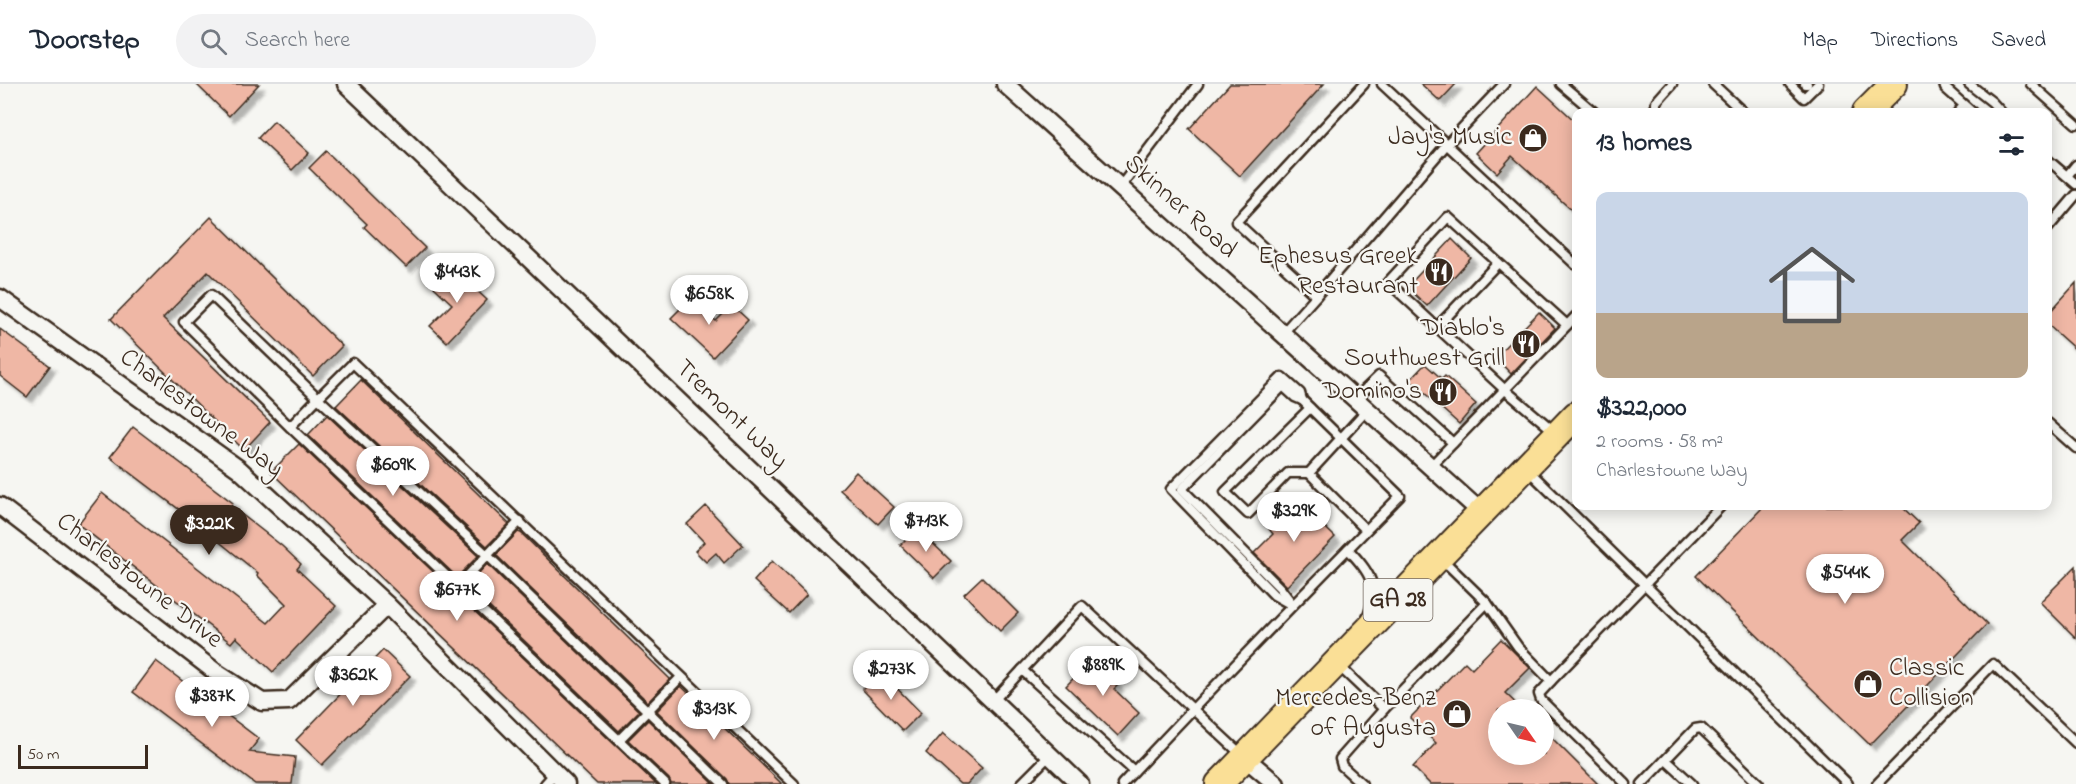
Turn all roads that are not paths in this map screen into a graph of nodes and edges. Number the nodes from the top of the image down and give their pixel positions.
1 (346, 84) edge
2 (1005, 84) edge
3 (1198, 84) edge
4 (1364, 84) edge
5 (1382, 84) edge
6 (1503, 84) edge
7 (1562, 84) edge
8 (1672, 84) edge
9 (1713, 84) edge
10 (1790, 84) edge
11 (1818, 84) edge
12 (1894, 84) edge
13 (1944, 84) edge
14 (1969, 84) edge
15 (2031, 84) edge
16 (1589, 108) edge
17 (1656, 108) edge
18 (1739, 108) edge
19 (1870, 108) edge
20 (1960, 108) edge
21 (1997, 108) edge
22 (2076, 124) edge
23 (1447, 144) junction
24 (2052, 163) edge
25 (2076, 165) edge
26 (2067, 176) junction
27 (2076, 184) edge
28 (1120, 187) junction
29 (2076, 195) edge
30 (2052, 223) edge
31 (1572, 261) edge
32 (1498, 263) junction
33 (1316, 296) junction
34 (0, 298) edge
35 (1572, 320) edge
36 (1567, 326) junction
37 (1437, 327) junction
38 (1282, 334) junction
39 (1504, 389) junction
40 (318, 398) junction
41 (1361, 405) junction
42 (1310, 408) junction
43 (1572, 419) edge
44 (290, 427) junction
45 (2052, 427) edge
46 (1557, 435) junction
47 (1342, 438) junction
48 (1453, 443) junction
49 (2076, 448) edge
50 (1430, 466) junction
51 (1526, 468) junction
52 (1309, 473) junction
53 (0, 506) edge
54 (1717, 510) edge
55 (1482, 513) junction
56 (520, 521) junction
57 (1366, 530) junction
58 (1348, 549) junction
59 (487, 555) junction
60 (1440, 557) junction
61 (458, 586) junction
62 (1645, 586) junction
63 (1488, 603) junction
64 (387, 605) junction
65 (1293, 605) junction
66 (1338, 661) junction
67 (1022, 670) junction
68 (681, 677) junction
69 (1551, 681) junction
70 (993, 701) junction
71 (1192, 709) junction
72 (1384, 709) junction
73 (647, 710) junction
74 (618, 740) junction
75 (2076, 743) edge
76 (1050, 755) junction
77 (1244, 757) junction
78 (1666, 760) junction
79 (1134, 771) junction
80 (555, 780) edge
81 (665, 784) edge
82 (723, 784) edge
83 (794, 784) edge
84 (1021, 784) edge
85 (1080, 784) edge
86 (1122, 784) edge
87 (1219, 784) edge
88 (1276, 784) edge
89 (1362, 784) edge
90 (1626, 784) edge
91 (1642, 784) edge
92 (1692, 784) edge
93 (1759, 784) edge
94 (1848, 784) edge
95 (1876, 784) edge

1 - 70 street, Tremont Way
2 - 28 street, Skinner Road
3 - 28 lane
4 - 33 lane
5 - 23 lane
6 - 23 lane
7 - 16 lane
8 - 17 lane
9 - 18 lane
10 - 11 lane
12 - 19 main road
13 - 20 lane
14 - 21 lane
15 - 22 lane
23 - 31 lane
23 - 33 lane
24 - 26 lane
25 - 26 lane
26 - 27 lane
28 - 38 street, Skinner Road
29 - 30 lane
32 - 36 lane
32 - 37 lane
32 - 37 lane
33 - 38 lane
34 - 64 street, Charlestowne Way
35 - 36 lane
36 - 39 lane
37 - 39 lane
38 - 41 street, Skinner Road
39 - 46 lane
39 - 48 lane
40 - 44 lane
40 - 44 lane
40 - 56 lane
40 - 59 lane
41 - 47 lane
41 - 48 lane
41 - 50 street, Skinner Road
42 - 47 lane
42 - 52 lane
42 - 65 lane
43 - 46 main road, GA 28
44 - 61 lane
45 - 49 lane
46 - 51 main road, GA 28
47 - 52 lane
47 - 57 lane
48 - 50 lane
50 - 55 street, Skinner Road
51 - 55 main road, GA 28
51 - 62 lane
52 - 57 lane
53 - 64 street, Charlestowne Drive
54 - 62 lane
55 - 60 main road, GA 28
56 - 59 lane
56 - 68 lane
57 - 58 lane
58 - 65 lane
58 - 66 lane
59 - 61 lane
59 - 73 lane
60 - 63 lane
60 - 66 main road, GA 28
61 - 74 lane
62 - 69 lane
62 - 94 lane
63 - 69 lane
63 - 72 lane
64 - 80 street, Charlestowne Way
65 - 71 lane
66 - 72 lane
66 - 77 main road, GA 28
67 - 70 lane
67 - 71 lane
67 - 79 lane
68 - 73 lane
68 - 83 lane
69 - 90 lane
70 - 76 street, Tremont Way
71 - 77 lane
71 - 79 lane
72 - 89 lane
73 - 74 lane
73 - 82 lane
74 - 81 lane
75 - 95 lane
76 - 84 lane
76 - 85 street, Tremont Way
77 - 87 main road, GA 28
77 - 88 street
78 - 91 lane
78 - 92 lane
78 - 93 lane
79 - 86 lane

